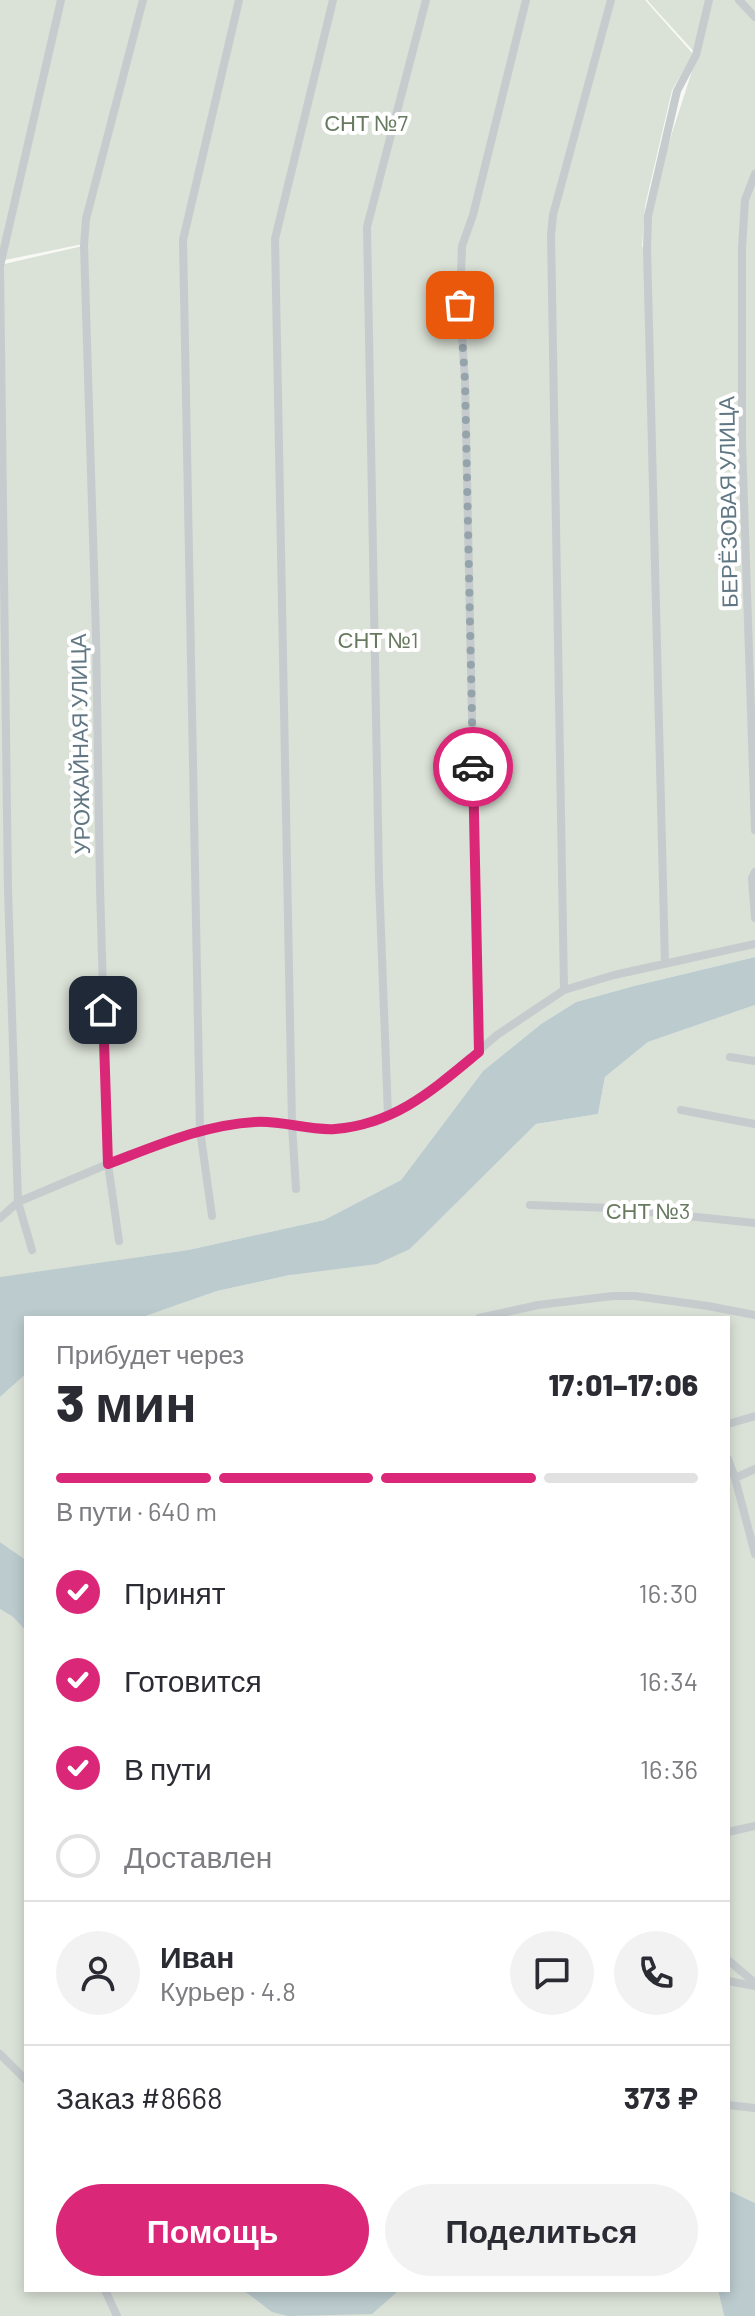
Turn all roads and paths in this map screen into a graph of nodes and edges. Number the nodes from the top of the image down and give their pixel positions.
1 (61, 0) edge
2 (143, 0) edge
3 (239, 0) edge
4 (333, 0) edge
5 (426, 0) edge
6 (526, 0) edge
7 (611, 0) edge
8 (709, 0) edge
9 (739, 0) edge
10 (755, 17) edge
11 (755, 174) edge
12 (0, 267) edge
13 (755, 830) edge
14 (755, 872) edge
15 (755, 918) edge
16 (755, 944) edge
17 (665, 964) junction
18 (564, 990) junction
19 (479, 1052) junction
20 (730, 1057) dead end
21 (755, 1061) edge
22 (681, 1110) dead end
23 (388, 1116) junction
24 (755, 1124) edge
25 (292, 1125) junction
26 (200, 1130) junction
27 (108, 1164) junction
28 (296, 1189) dead end
29 (18, 1202) junction
30 (530, 1205) dead end
31 (212, 1216) dead end
32 (0, 1218) edge
33 (755, 1223) edge
34 (119, 1241) dead end
35 (32, 1250) dead end
36 (755, 1315) edge
37 (488, 1316) edge
38 (755, 1416) edge
39 (730, 1423) edge
40 (730, 1464) edge
41 (755, 1469) edge
42 (735, 1478) junction
43 (755, 1554) edge
44 (755, 1826) edge
45 (730, 1832) edge
46 (730, 1962) edge
47 (730, 1981) edge
48 (755, 1984) edge
49 (0, 2054) edge
50 (24, 2078) edge
51 (730, 2105) edge
52 (755, 2108) edge
53 (106, 2292) edge
54 (117, 2316) edge

1 - 12 street
2 - 27 street, УРОЖАЙНАЯ УЛИЦА
3 - 26 street
4 - 25 street
5 - 23 street
6 - 19 street
7 - 18 street
8 - 17 street
9 - 10 street
11 - 13 street, БЕРЁЗОВАЯ УЛИЦА
12 - 29 street
14 - 15 street
16 - 17 street
17 - 18 street
18 - 19 street
19 - 23 street
20 - 21 street
22 - 24 street
23 - 25 street
25 - 26 street
25 - 28 street
26 - 27 street
26 - 31 street
27 - 29 street
27 - 34 street, УРОЖАЙНАЯ УЛИЦА
29 - 32 street
29 - 35 street
30 - 33 street
36 - 37 street
38 - 39 street
40 - 42 street
41 - 42 street
42 - 43 street
44 - 45 street
46 - 48 street
47 - 48 street
49 - 50 street
51 - 52 street
53 - 54 street

